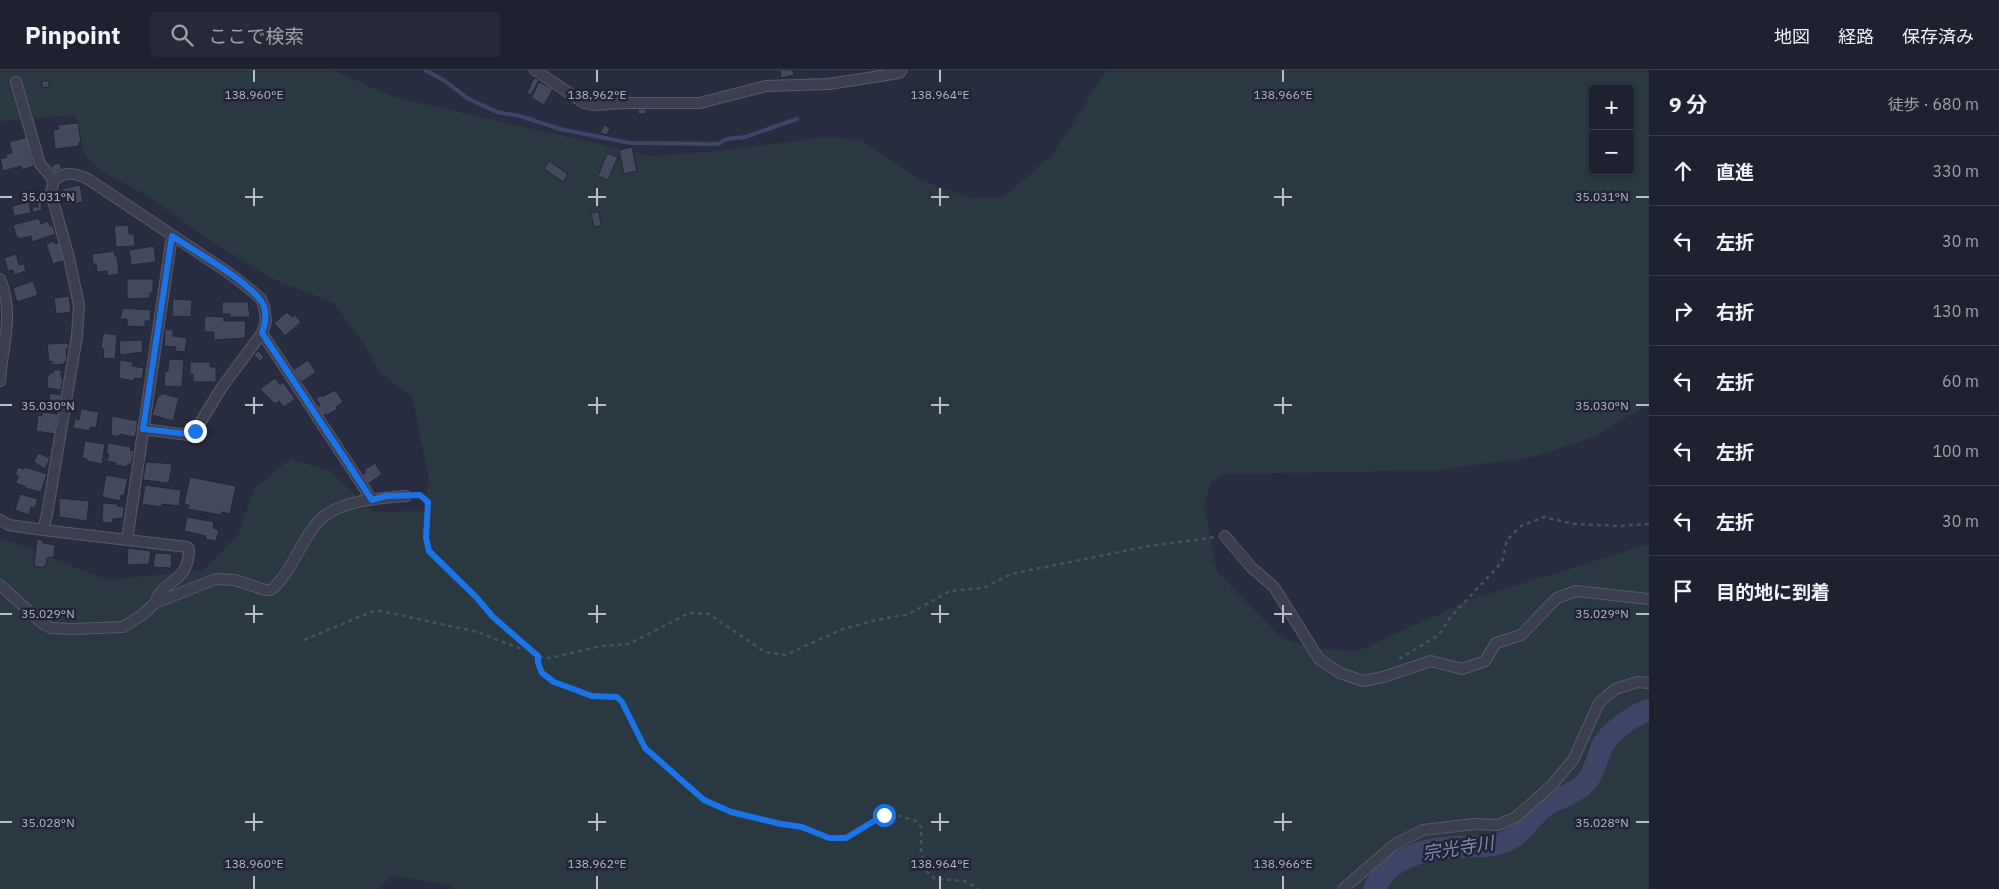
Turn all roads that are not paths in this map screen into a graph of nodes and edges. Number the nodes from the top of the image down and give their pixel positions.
1 (535, 70) edge
2 (902, 70) edge
3 (16, 82) dead end
4 (54, 180) junction
5 (172, 236) junction
6 (0, 279) edge
7 (262, 333) junction
8 (0, 381) edge
9 (143, 429) junction
10 (406, 496) road end
11 (372, 500) junction
12 (0, 520) edge
13 (43, 530) junction
14 (1225, 536) road end
15 (127, 540) junction
16 (0, 585) edge
17 (1649, 599) edge
18 (155, 603) junction
19 (1649, 683) edge
20 (1343, 889) edge

1 - 2 street
3 - 4 street
4 - 5 street
4 - 13 street
5 - 7 street
5 - 9 street
6 - 8 street
7 - 9 street
7 - 11 street
9 - 15 street
10 - 11 street
11 - 18 street
12 - 13 street
13 - 15 street
14 - 17 street
15 - 18 street
16 - 18 street
19 - 20 street

